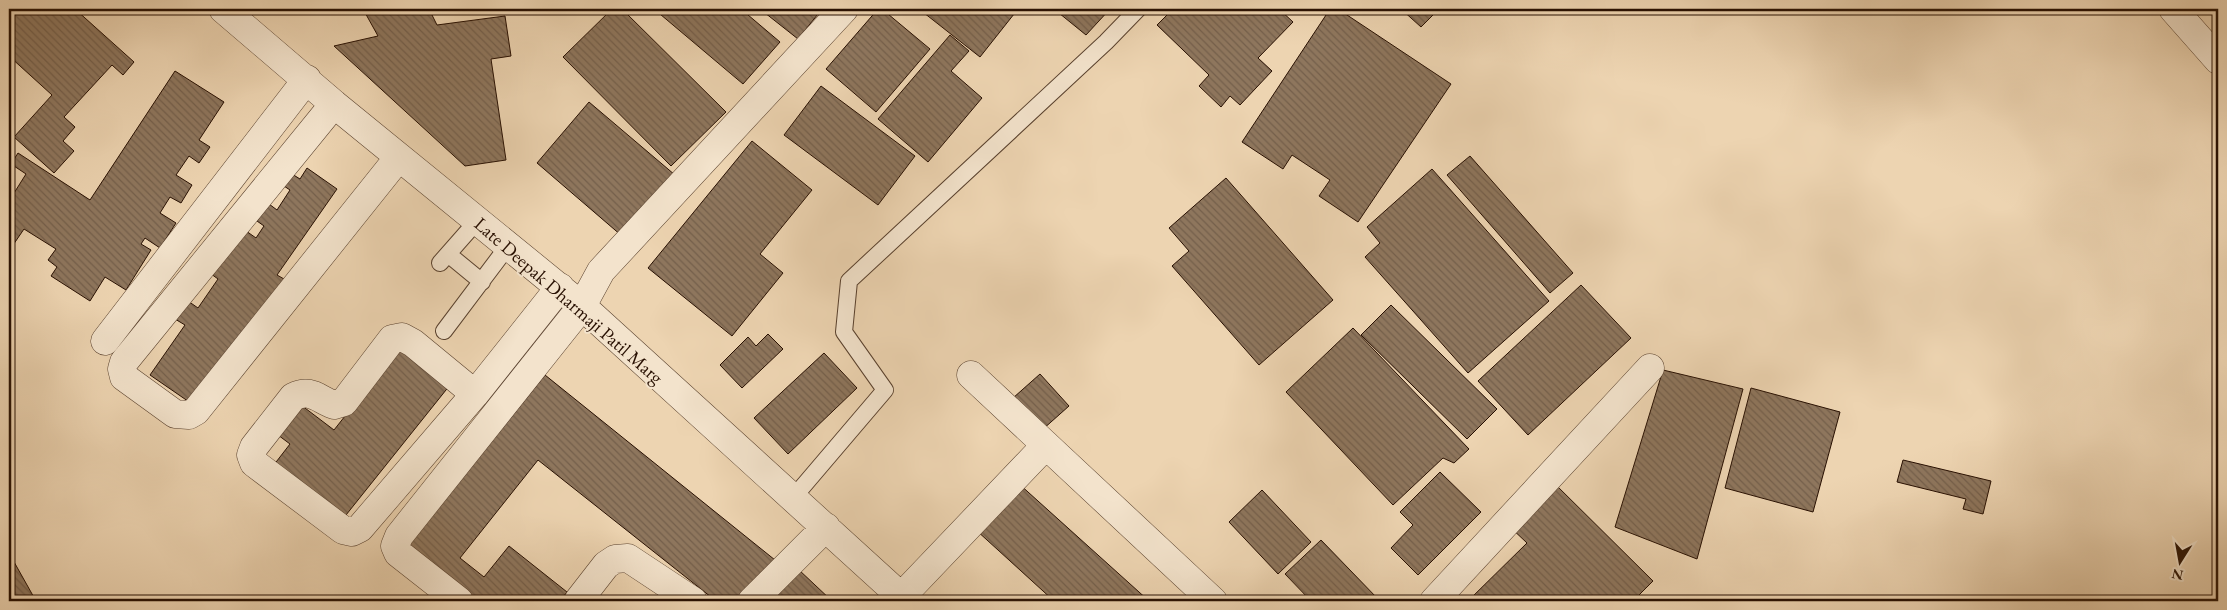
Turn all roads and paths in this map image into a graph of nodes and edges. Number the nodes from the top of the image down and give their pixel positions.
1 (223, 9) edge
2 (844, 9) edge
3 (1138, 9) edge
4 (2173, 9) edge
5 (2218, 60) edge
6 (306, 79) junction
7 (334, 104) junction
8 (399, 157) junction
9 (477, 220) junction
10 (508, 246) junction
11 (482, 282) junction
12 (560, 287) junction
13 (582, 306) junction
14 (444, 331) dead end
15 (105, 341) dead end
16 (1650, 368) dead end
17 (971, 374) dead end
18 (474, 394) junction
19 (1046, 445) junction
20 (793, 498) junction
21 (826, 528) junction
22 (903, 599) edge
23 (459, 601) edge
24 (578, 601) edge
25 (693, 601) edge
26 (752, 601) edge
27 (1213, 601) edge
28 (1434, 601) edge

1 - 6 street, Late Deepak Dharmaji Patil Marg
2 - 13 street
3 - 20 lane
4 - 5 street
6 - 7 street, Late Deepak Dharmaji Patil Marg
6 - 15 street
7 - 8 street, Late Deepak Dharmaji Patil Marg
7 - 8 street
8 - 9 street, Late Deepak Dharmaji Patil Marg
9 - 10 street, Late Deepak Dharmaji Patil Marg
9 - 11 lane
10 - 11 lane
10 - 12 street, Late Deepak Dharmaji Patil Marg
11 - 14 lane
12 - 13 street, Late Deepak Dharmaji Patil Marg
12 - 18 street
13 - 20 street, Late Deepak Dharmaji Patil Marg
13 - 23 street
16 - 28 street
17 - 19 street
18 - 18 street
19 - 22 street
19 - 27 street
20 - 21 street, Late Deepak Dharmaji Patil Marg
21 - 22 street, Late Deepak Dharmaji Patil Marg
21 - 26 street
24 - 25 street

